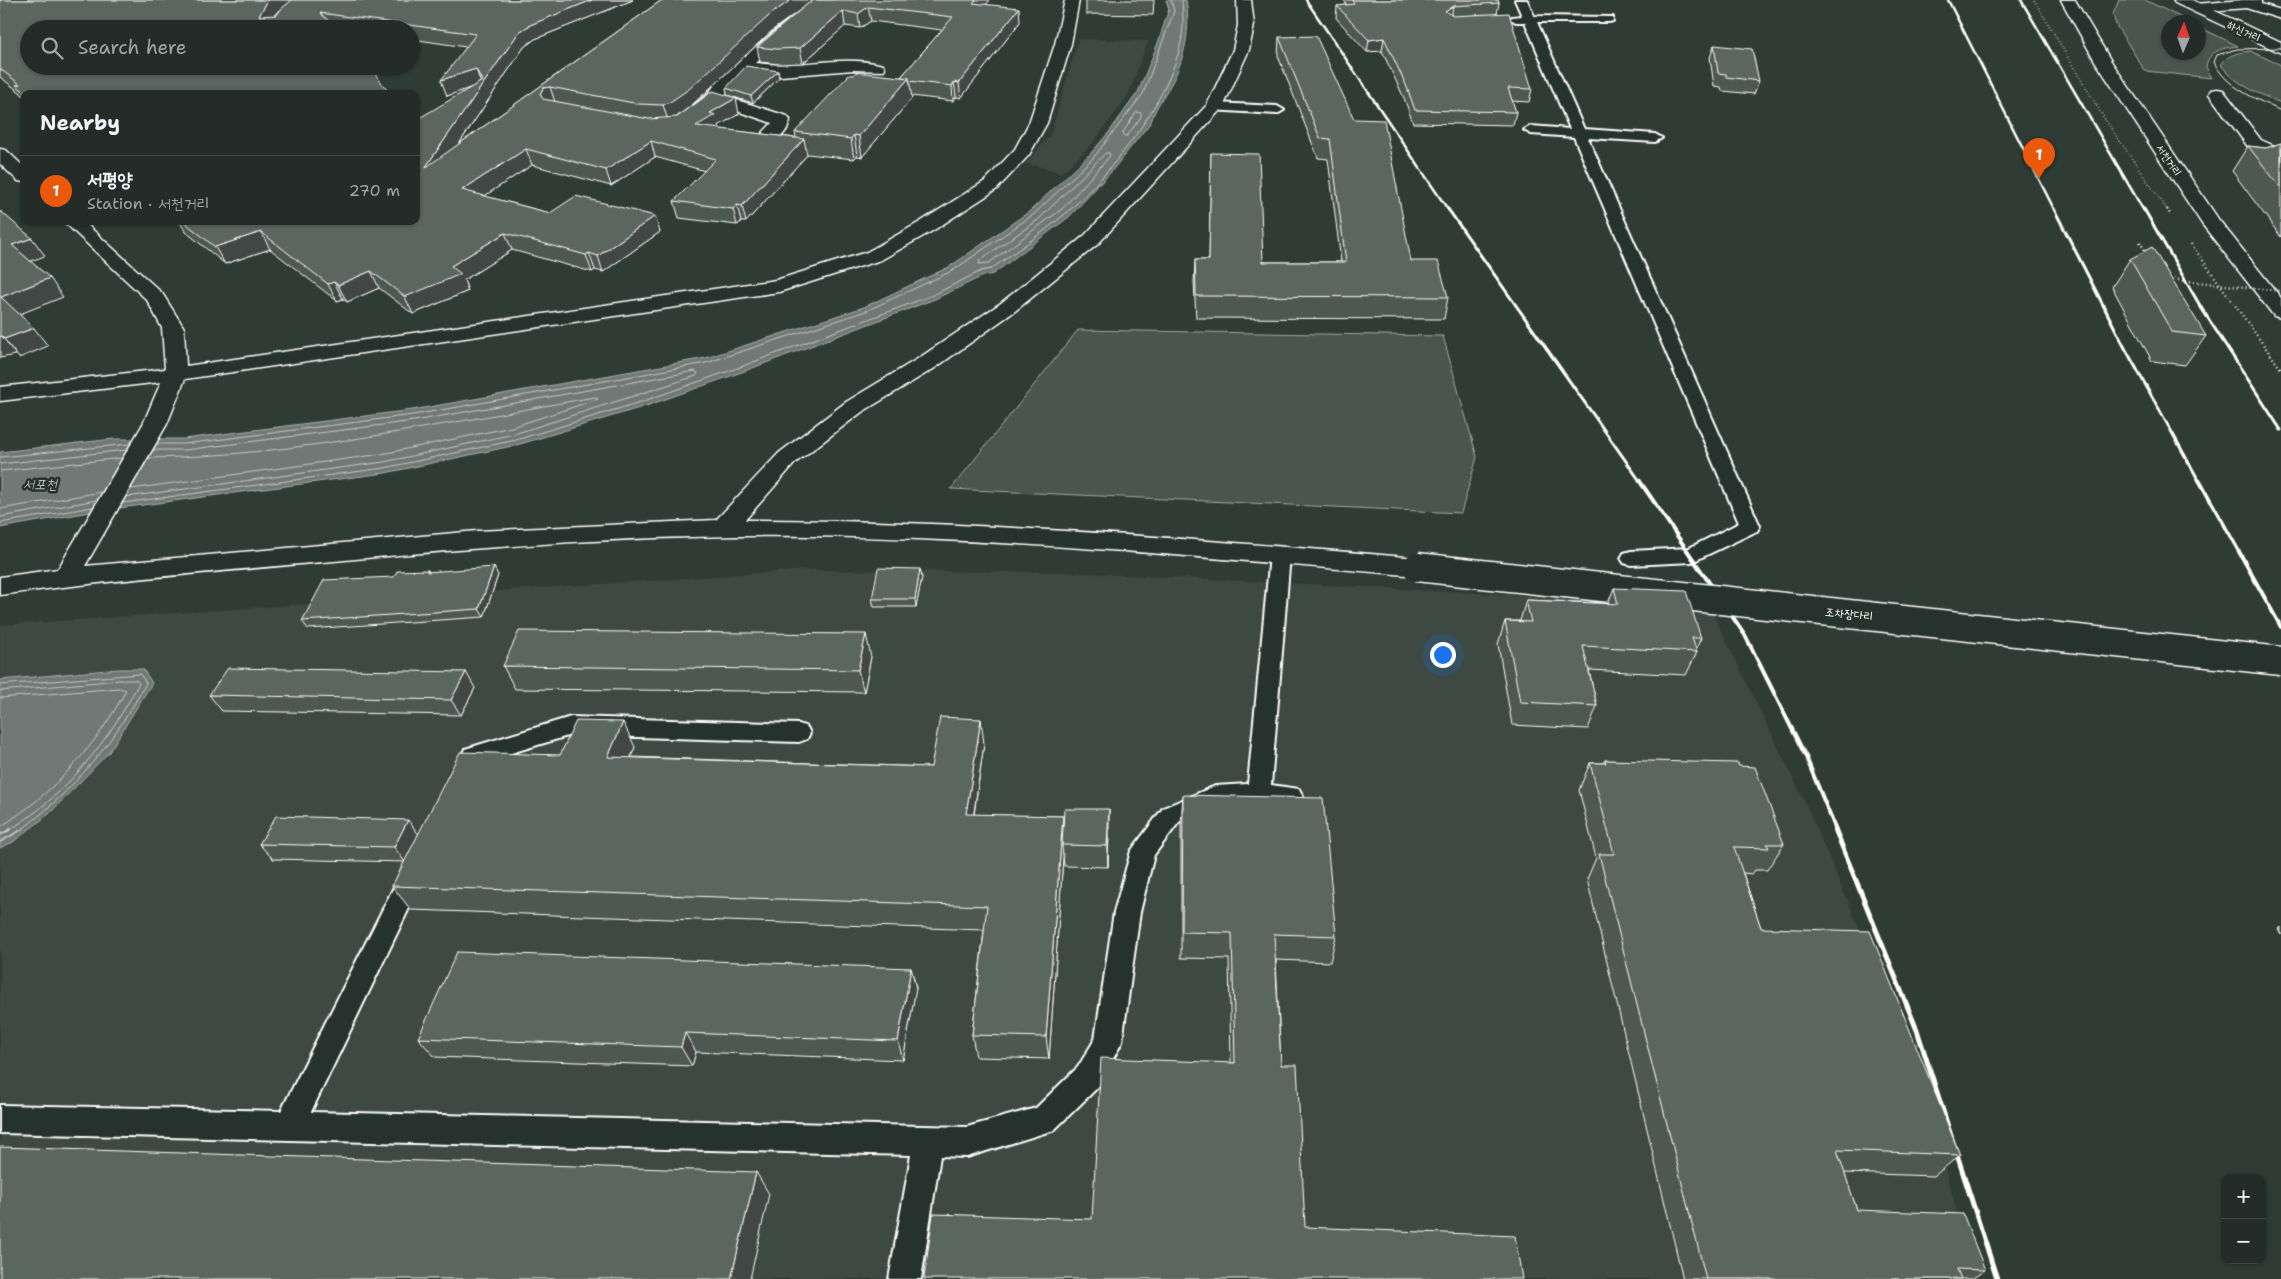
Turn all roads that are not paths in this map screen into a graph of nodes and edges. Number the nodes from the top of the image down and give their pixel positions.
1 (826, 0) edge
2 (1072, 0) edge
3 (1244, 0) edge
4 (1521, 0) edge
5 (2068, 0) edge
6 (2180, 0) edge
7 (2251, 2) edge
8 (2196, 8) junction
9 (2281, 16) edge
10 (1527, 19) junction
11 (1609, 19) dead end
12 (1508, 20) edge
13 (2281, 48) edge
14 (743, 66) junction
15 (877, 68) dead end
16 (2217, 94) dead end
17 (714, 98) junction
18 (1215, 106) junction
19 (1277, 110) dead end
20 (674, 127) edge
21 (1531, 130) dead end
22 (1578, 132) junction
23 (1655, 138) dead end
24 (763, 142) edge
25 (0, 154) edge
26 (2281, 155) edge
27 (20, 173) edge
28 (76, 225) edge
29 (2281, 312) edge
30 (176, 374) junction
31 (0, 394) edge
32 (723, 528) junction
33 (1280, 555) junction
34 (1631, 558) dead end
35 (66, 577) junction
36 (0, 586) edge
37 (2281, 661) edge
38 (799, 733) dead end
39 (455, 790) edge
40 (1259, 793) junction
41 (1291, 796) edge
42 (425, 852) edge
43 (0, 1119) edge
44 (289, 1126) junction
45 (928, 1141) junction
46 (905, 1279) edge

1 - 14 street
2 - 30 street
3 - 18 street
4 - 10 lane
5 - 29 street, 서천거리
6 - 8 street, 하신거리
7 - 8 street
7 - 9 street
8 - 13 street, 하신거리
10 - 11 lane
10 - 12 lane
10 - 22 lane
14 - 15 street
14 - 17 street
16 - 26 street
17 - 20 street
17 - 24 street
18 - 19 lane
18 - 32 street
21 - 22 lane
22 - 23 lane
22 - 34 lane
25 - 27 street
28 - 30 street
30 - 31 street
30 - 35 street
32 - 33 street, 조차장다리
32 - 35 street, 조차장다리
33 - 37 street, 조차장다리, bridge
33 - 40 lane
35 - 36 street, 조차장다리
38 - 39 lane
40 - 41 lane
40 - 45 lane
42 - 44 lane
43 - 44 lane
44 - 45 lane
45 - 46 lane

